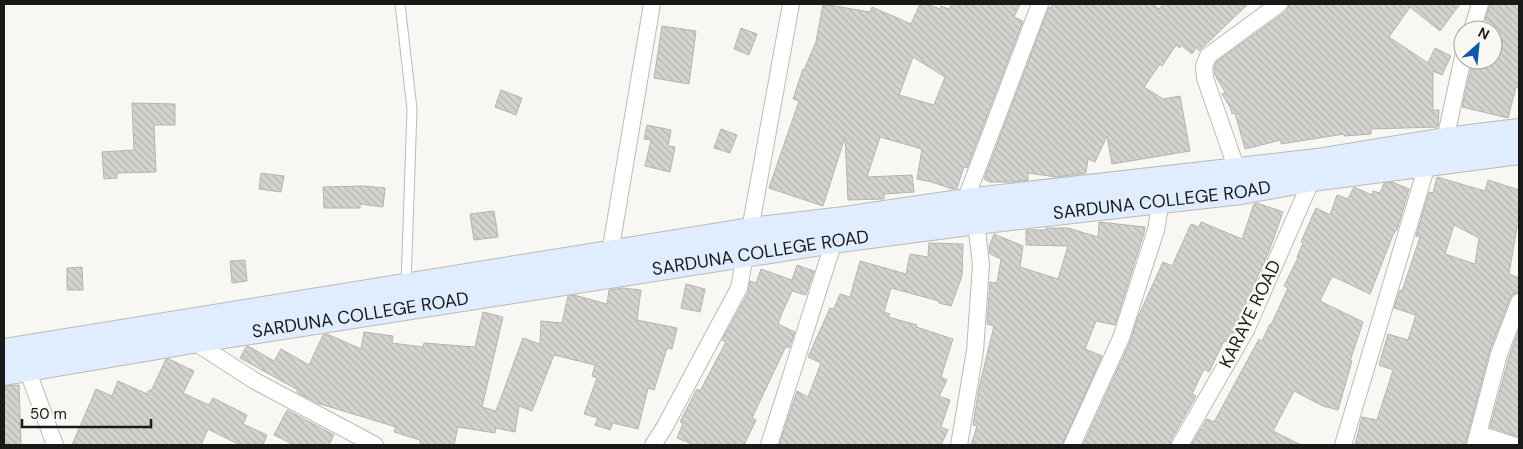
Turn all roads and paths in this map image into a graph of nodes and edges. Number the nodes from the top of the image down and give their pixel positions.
1 (400, 4) edge
2 (652, 4) edge
3 (790, 4) edge
4 (1040, 4) edge
5 (1279, 4) edge
6 (1480, 4) edge
7 (1475, 20) edge
8 (1460, 70) edge
9 (1519, 131) edge
10 (1445, 140) junction
11 (1519, 152) edge
12 (1427, 165) junction
13 (1237, 170) junction
14 (1314, 170) junction
15 (1092, 198) junction
16 (965, 201) junction
17 (1161, 201) junction
18 (976, 222) junction
19 (750, 230) junction
20 (834, 241) junction
21 (610, 253) junction
22 (746, 255) junction
23 (406, 285) junction
24 (1519, 302) edge
25 (193, 341) junction
26 (4, 351) edge
27 (27, 369) junction
28 (4, 373) edge
29 (1477, 440) edge
30 (55, 445) edge
31 (375, 445) edge
32 (653, 445) edge
33 (769, 445) edge
34 (959, 445) edge
35 (1072, 445) edge
36 (1180, 445) edge
37 (1343, 445) edge
38 (1513, 445) edge

1 - 23 lane
2 - 21 street
3 - 19 street
4 - 16 street
5 - 13 street
6 - 7 street
8 - 10 street
9 - 10 street, SARDUNA COLLEGE ROAD
10 - 14 street, SARDUNA COLLEGE ROAD
11 - 12 street, SARDUNA COLLEGE ROAD
12 - 14 street, SARDUNA COLLEGE ROAD
12 - 37 street
13 - 14 street, SARDUNA COLLEGE ROAD
13 - 15 street, SARDUNA COLLEGE ROAD
14 - 17 street, SARDUNA COLLEGE ROAD
14 - 36 street, KARAYE ROAD
15 - 16 street, SARDUNA COLLEGE ROAD
15 - 17 street, SARDUNA COLLEGE ROAD
15 - 18 street, SARDUNA COLLEGE ROAD
16 - 19 street, SARDUNA COLLEGE ROAD
17 - 35 street
18 - 20 street, SARDUNA COLLEGE ROAD
18 - 34 street
19 - 21 street, SARDUNA COLLEGE ROAD
20 - 22 street, SARDUNA COLLEGE ROAD
20 - 33 street
21 - 23 street, SARDUNA COLLEGE ROAD
22 - 25 street, SARDUNA COLLEGE ROAD
22 - 32 street
23 - 26 street, SARDUNA COLLEGE ROAD
24 - 29 street
25 - 27 street, SARDUNA COLLEGE ROAD
25 - 31 street
27 - 28 street, SARDUNA COLLEGE ROAD
27 - 30 street
29 - 38 street

